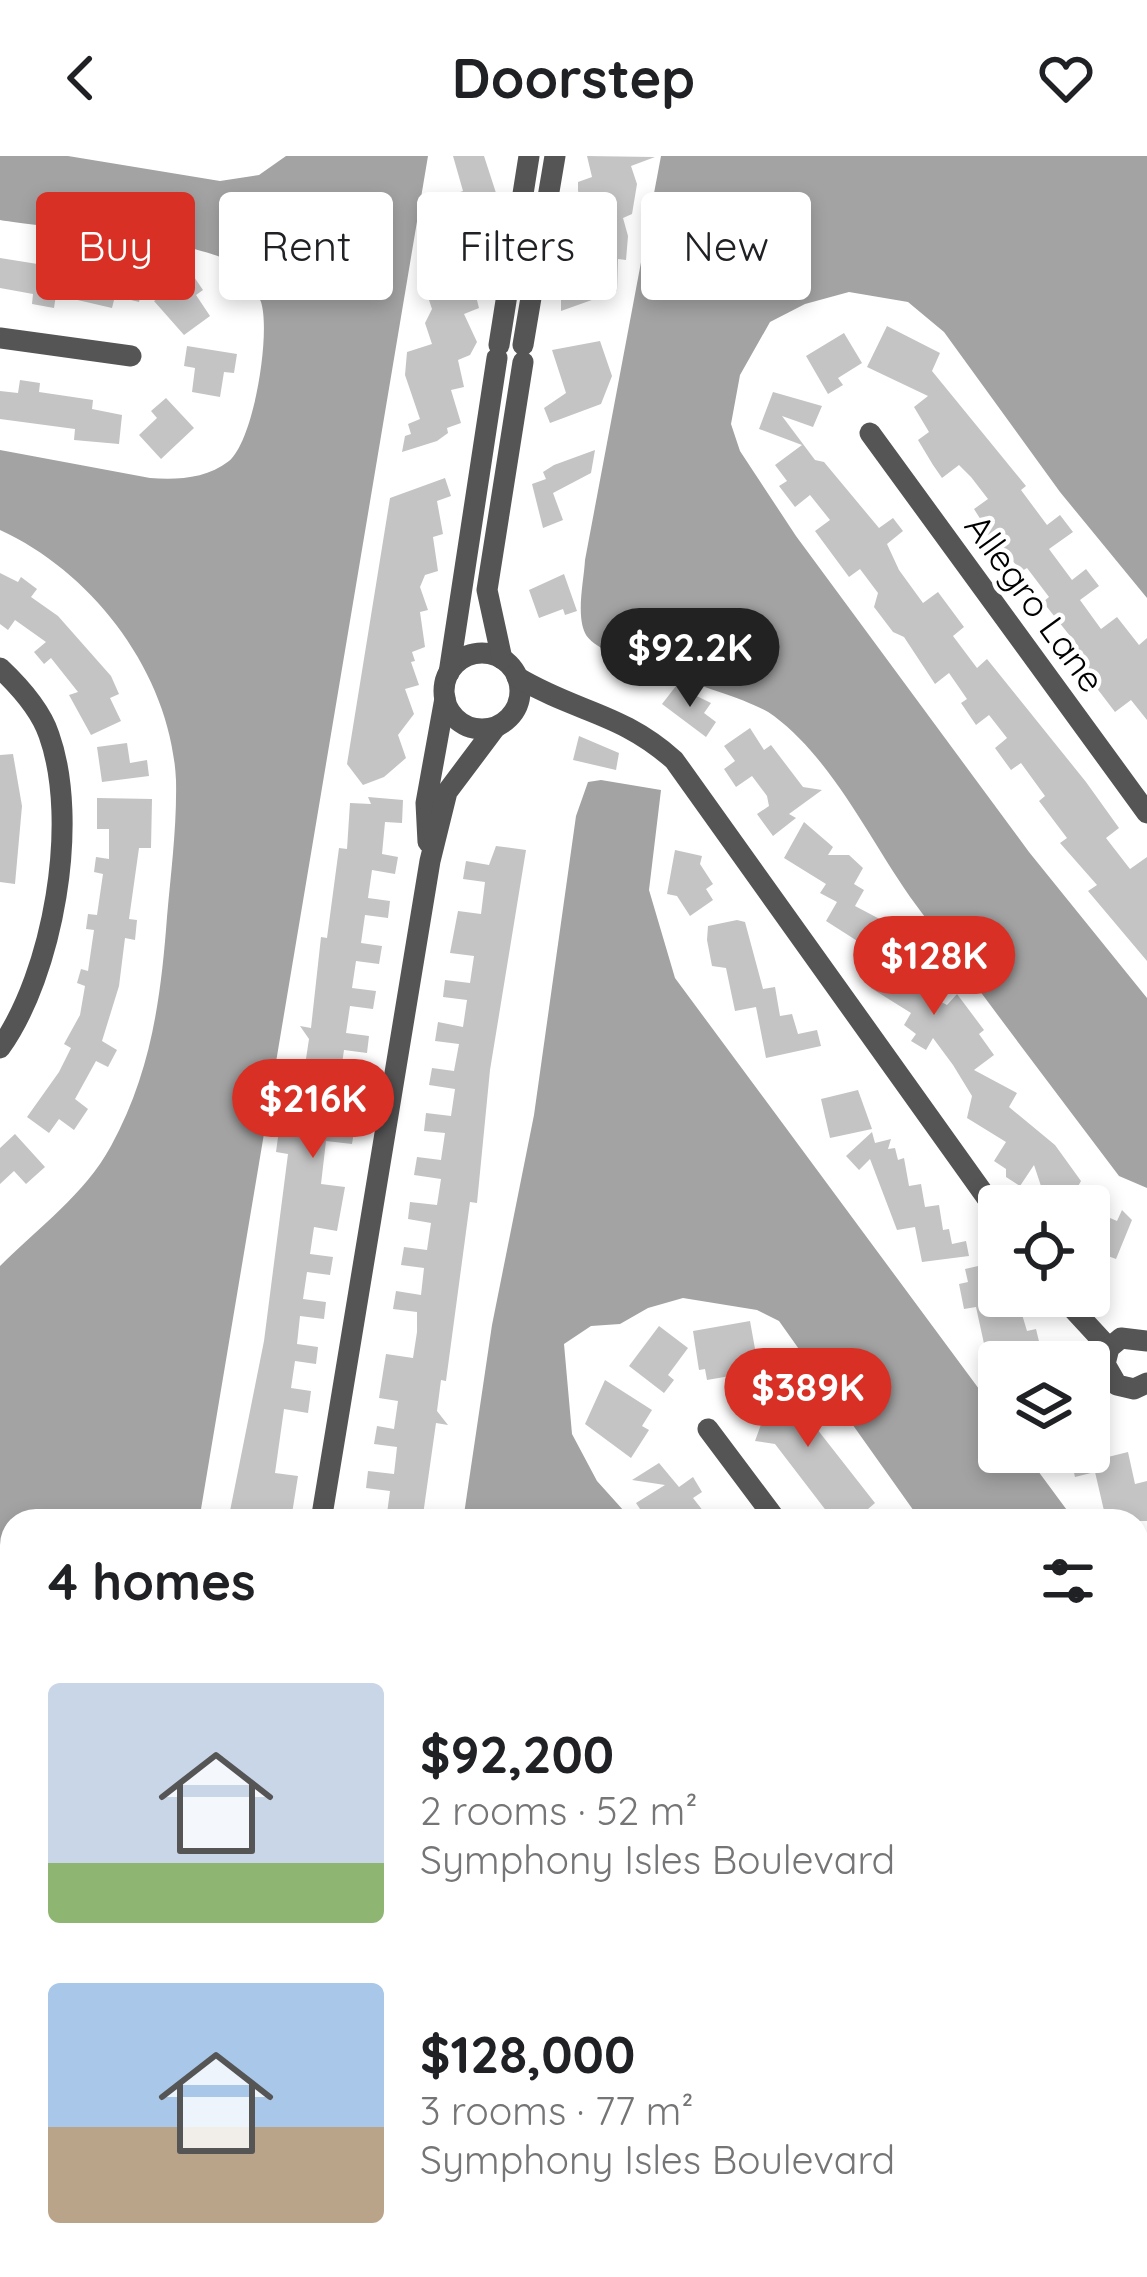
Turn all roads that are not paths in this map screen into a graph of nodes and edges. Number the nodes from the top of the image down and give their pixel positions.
1 (529, 156) edge
2 (555, 156) edge
3 (0, 338) edge
4 (498, 352) junction
5 (523, 354) junction
6 (131, 356) dead end
7 (870, 433) dead end
8 (502, 658) junction
9 (0, 668) edge
10 (449, 673) junction
11 (518, 677) junction
12 (445, 698) junction
13 (564, 706) junction
14 (503, 722) junction
15 (1147, 812) edge
16 (430, 861) junction
17 (0, 1048) edge
18 (978, 1186) edge
19 (1080, 1317) edge
20 (1103, 1341) edge
21 (1147, 1341) edge
22 (1110, 1347) edge
23 (1110, 1376) edge
24 (1146, 1389) edge
25 (708, 1429) dead end
26 (323, 1509) edge
27 (768, 1509) edge

1 - 4 street
2 - 5 street
3 - 6 street
4 - 5 street
4 - 10 street
5 - 8 street
7 - 15 street, Allegro Lane
8 - 10 street
8 - 11 street
9 - 17 street
10 - 12 street
11 - 13 street
11 - 14 street
12 - 14 street
12 - 16 street
13 - 14 street
13 - 18 street
14 - 16 street
16 - 26 street
19 - 20 street
21 - 22 street
23 - 24 street
25 - 27 street

